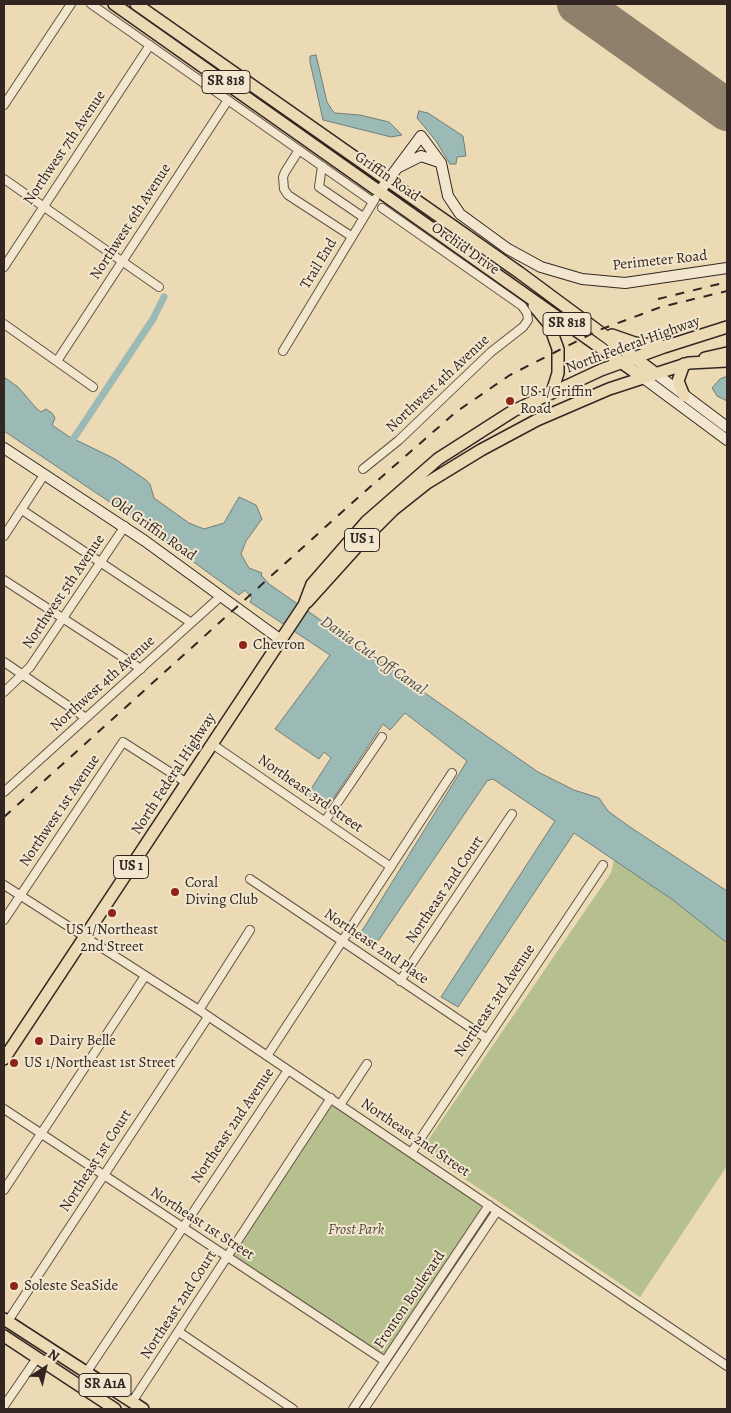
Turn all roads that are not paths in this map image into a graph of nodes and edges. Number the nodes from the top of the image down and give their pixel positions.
1 (71, 4) edge
2 (91, 4) edge
3 (114, 4) edge
4 (136, 4) edge
5 (150, 45) junction
6 (228, 100) junction
7 (4, 106) edge
8 (300, 150) junction
9 (441, 163) junction
10 (322, 166) junction
11 (396, 168) junction
12 (4, 179) edge
13 (388, 180) junction
14 (380, 191) junction
15 (374, 202) junction
16 (42, 207) junction
17 (382, 208) dead end
18 (363, 217) junction
19 (351, 236) junction
20 (121, 260) junction
21 (4, 267) edge
22 (727, 268) edge
23 (514, 285) junction
24 (159, 287) dead end
25 (528, 318) joint
26 (4, 324) edge
27 (727, 328) edge
28 (599, 330) junction
29 (664, 346) junction
30 (283, 351) dead end
31 (727, 353) edge
32 (636, 357) junction
33 (57, 361) junction
34 (727, 361) edge
35 (621, 362) junction
36 (686, 363) junction
37 (655, 373) junction
38 (642, 377) junction
39 (94, 387) dead end
40 (552, 392) junction
41 (684, 396) junction
42 (727, 427) edge
43 (727, 440) edge
44 (4, 448) edge
45 (363, 469) dead end
46 (423, 471) junction
47 (44, 474) junction
48 (427, 483) junction
49 (22, 510) junction
50 (125, 526) junction
51 (4, 536) edge
52 (101, 561) junction
53 (4, 580) edge
54 (221, 596) junction
55 (304, 605) junction
56 (63, 618) junction
57 (190, 622) junction
58 (284, 636) junction
59 (4, 662) edge
60 (141, 669) junction
61 (23, 674) junction
62 (4, 692) edge
63 (86, 718) junction
64 (382, 737) dead end
65 (212, 744) junction
66 (452, 773) dead end
67 (187, 783) junction
68 (4, 792) edge
69 (512, 814) dead end
70 (325, 821) junction
71 (603, 865) dead end
72 (391, 867) junction
73 (250, 879) dead end
74 (4, 885) edge
75 (20, 896) junction
76 (4, 920) edge
77 (250, 930) dead end
78 (84, 937) junction
79 (343, 942) junction
80 (144, 976) junction
81 (400, 981) junction
82 (199, 1010) junction
83 (208, 1017) junction
84 (486, 1038) junction
85 (267, 1056) junction
86 (4, 1059) edge
87 (366, 1064) dead end
88 (288, 1070) junction
89 (331, 1098) junction
90 (340, 1105) junction
91 (4, 1109) edge
92 (41, 1134) junction
93 (411, 1153) junction
94 (103, 1175) junction
95 (4, 1190) edge
96 (489, 1205) junction
97 (497, 1210) junction
98 (182, 1227) junction
99 (226, 1256) junction
100 (5, 1321) edge
101 (179, 1332) junction
102 (4, 1336) edge
103 (37, 1358) junction
104 (67, 1361) junction
105 (385, 1361) junction
106 (727, 1366) edge
107 (86, 1373) junction
108 (132, 1402) junction
109 (4, 1406) edge
110 (115, 1409) edge
111 (143, 1409) edge
112 (293, 1409) edge
113 (353, 1409) edge
114 (364, 1409) edge

1 - 7 street
2 - 5 street
3 - 14 main road, Griffin Road / SR 818
4 - 13 main road, Griffin Road / SR 818
5 - 6 street
5 - 16 street, Northwest 7th Avenue
6 - 8 street
6 - 20 street, Northwest 6th Avenue
8 - 10 street
8 - 19 street
9 - 11 street
9 - 11 street, Perimeter Road
9 - 22 street, Perimeter Road
10 - 15 street
10 - 18 street
11 - 13 street, Perimeter Road
12 - 16 street
13 - 14 street, Perimeter Road
13 - 28 main road, Griffin Road / SR 818
14 - 15 street, Trail End
14 - 23 main road, Griffin Road / SR 818
15 - 18 street, Trail End
16 - 20 street
16 - 21 street, Northwest 7th Avenue
17 - 25 street, Orchid Drive
18 - 19 street, Trail End
19 - 30 street, Trail End
20 - 24 street
20 - 33 street, Northwest 6th Avenue
23 - 35 main road, Griffin Road / SR 818
23 - 40 main road
25 - 45 street, Northwest 4th Avenue
26 - 33 street
27 - 29 main road, North Federal Highway / US 1
28 - 29 main road
28 - 32 main road, Griffin Road / SR 818
29 - 32 main road, North Federal Highway / US 1
31 - 36 main road, North Federal Highway / US 1
32 - 35 main road, North Federal Highway / US 1
32 - 37 main road, Griffin Road / SR 818
33 - 39 street
34 - 36 main road
35 - 38 main road, Griffin Road / SR 818
35 - 40 main road, North Federal Highway / US 1
36 - 37 main road, North Federal Highway / US 1
36 - 41 main road
37 - 38 main road, North Federal Highway / US 1
37 - 41 street
38 - 43 street
38 - 48 main road, North Federal Highway / US 1
40 - 46 main road, North Federal Highway / US 1
41 - 42 street
44 - 47 street, Old Griffin Road
46 - 48 street
46 - 55 main road, North Federal Highway / US 1
47 - 49 street
47 - 50 street, Old Griffin Road
48 - 55 main road, North Federal Highway / US 1
49 - 51 street
49 - 52 street
50 - 52 street, Northwest 5th Avenue
50 - 54 street, Old Griffin Road
52 - 56 street, Northwest 5th Avenue
52 - 57 street
53 - 56 street
54 - 57 street, Northwest 4th Avenue
54 - 58 street, Old Griffin Road
55 - 58 main road, North Federal Highway / US 1
56 - 60 street
56 - 61 street, Northwest 5th Avenue
57 - 60 street, Northwest 4th Avenue
58 - 65 main road, North Federal Highway / US 1
59 - 61 street
60 - 63 street, Northwest 4th Avenue
61 - 62 street, Northwest 5th Avenue
61 - 63 street
63 - 68 street, Northwest 4th Avenue
64 - 70 street
65 - 67 main road, North Federal Highway / US 1
65 - 70 street, Northeast 3rd Street
66 - 72 street, Northeast 2nd Avenue
67 - 75 street, Northwest 1st Avenue
67 - 78 main road, North Federal Highway / US 1
69 - 81 street, Northeast 2nd Court
70 - 72 street, Northeast 3rd Street
71 - 84 street, Northeast 3rd Avenue
72 - 79 street, Northeast 2nd Avenue
73 - 79 street, Northeast 2nd Place
74 - 75 street, Northeast 2nd Street
75 - 76 street, Northwest 1st Avenue
75 - 78 street, Northeast 2nd Street
77 - 82 street
78 - 80 street, Northeast 2nd Street
78 - 86 main road, North Federal Highway / US 1
79 - 81 street, Northeast 2nd Place
79 - 85 street, Northeast 2nd Avenue
80 - 82 street, Northeast 2nd Street
80 - 92 street
81 - 84 street, Northeast 2nd Place
82 - 83 street, Northeast 2nd Street
83 - 85 street, Northeast 2nd Street
83 - 94 street, Northeast 1st Court
84 - 93 street, Northeast 3rd Avenue
85 - 88 street, Northeast 2nd Street
87 - 90 street
88 - 89 street, Northeast 2nd Street
88 - 98 street, Northeast 2nd Avenue
89 - 90 street, Northeast 2nd Street
89 - 99 street, Northeast 2nd Court
90 - 93 street, Northeast 2nd Street
91 - 92 street, Northeast 1st Street
92 - 94 street, Northeast 1st Street
92 - 95 street
93 - 96 street, Northeast 2nd Street
94 - 98 street, Northeast 1st Street
94 - 100 street, Northeast 1st Court
96 - 97 street, Northeast 2nd Street
96 - 105 street, Fronton Boulevard
97 - 106 street, Northeast 2nd Street
97 - 114 street, Fronton Boulevard
98 - 99 street, Northeast 1st Street
98 - 107 street, Northeast 2nd Avenue
99 - 101 street, Northeast 2nd Court
99 - 105 street, Northeast 1st Street
100 - 104 main road, SR A1A
101 - 108 street, Northeast 2nd Court
101 - 112 street
102 - 103 main road, SR A1A
103 - 104 main road
103 - 109 street
103 - 110 main road, SR A1A
104 - 107 main road, SR A1A
105 - 113 street, Fronton Boulevard
107 - 108 main road, SR A1A
108 - 111 main road, SR A1A

